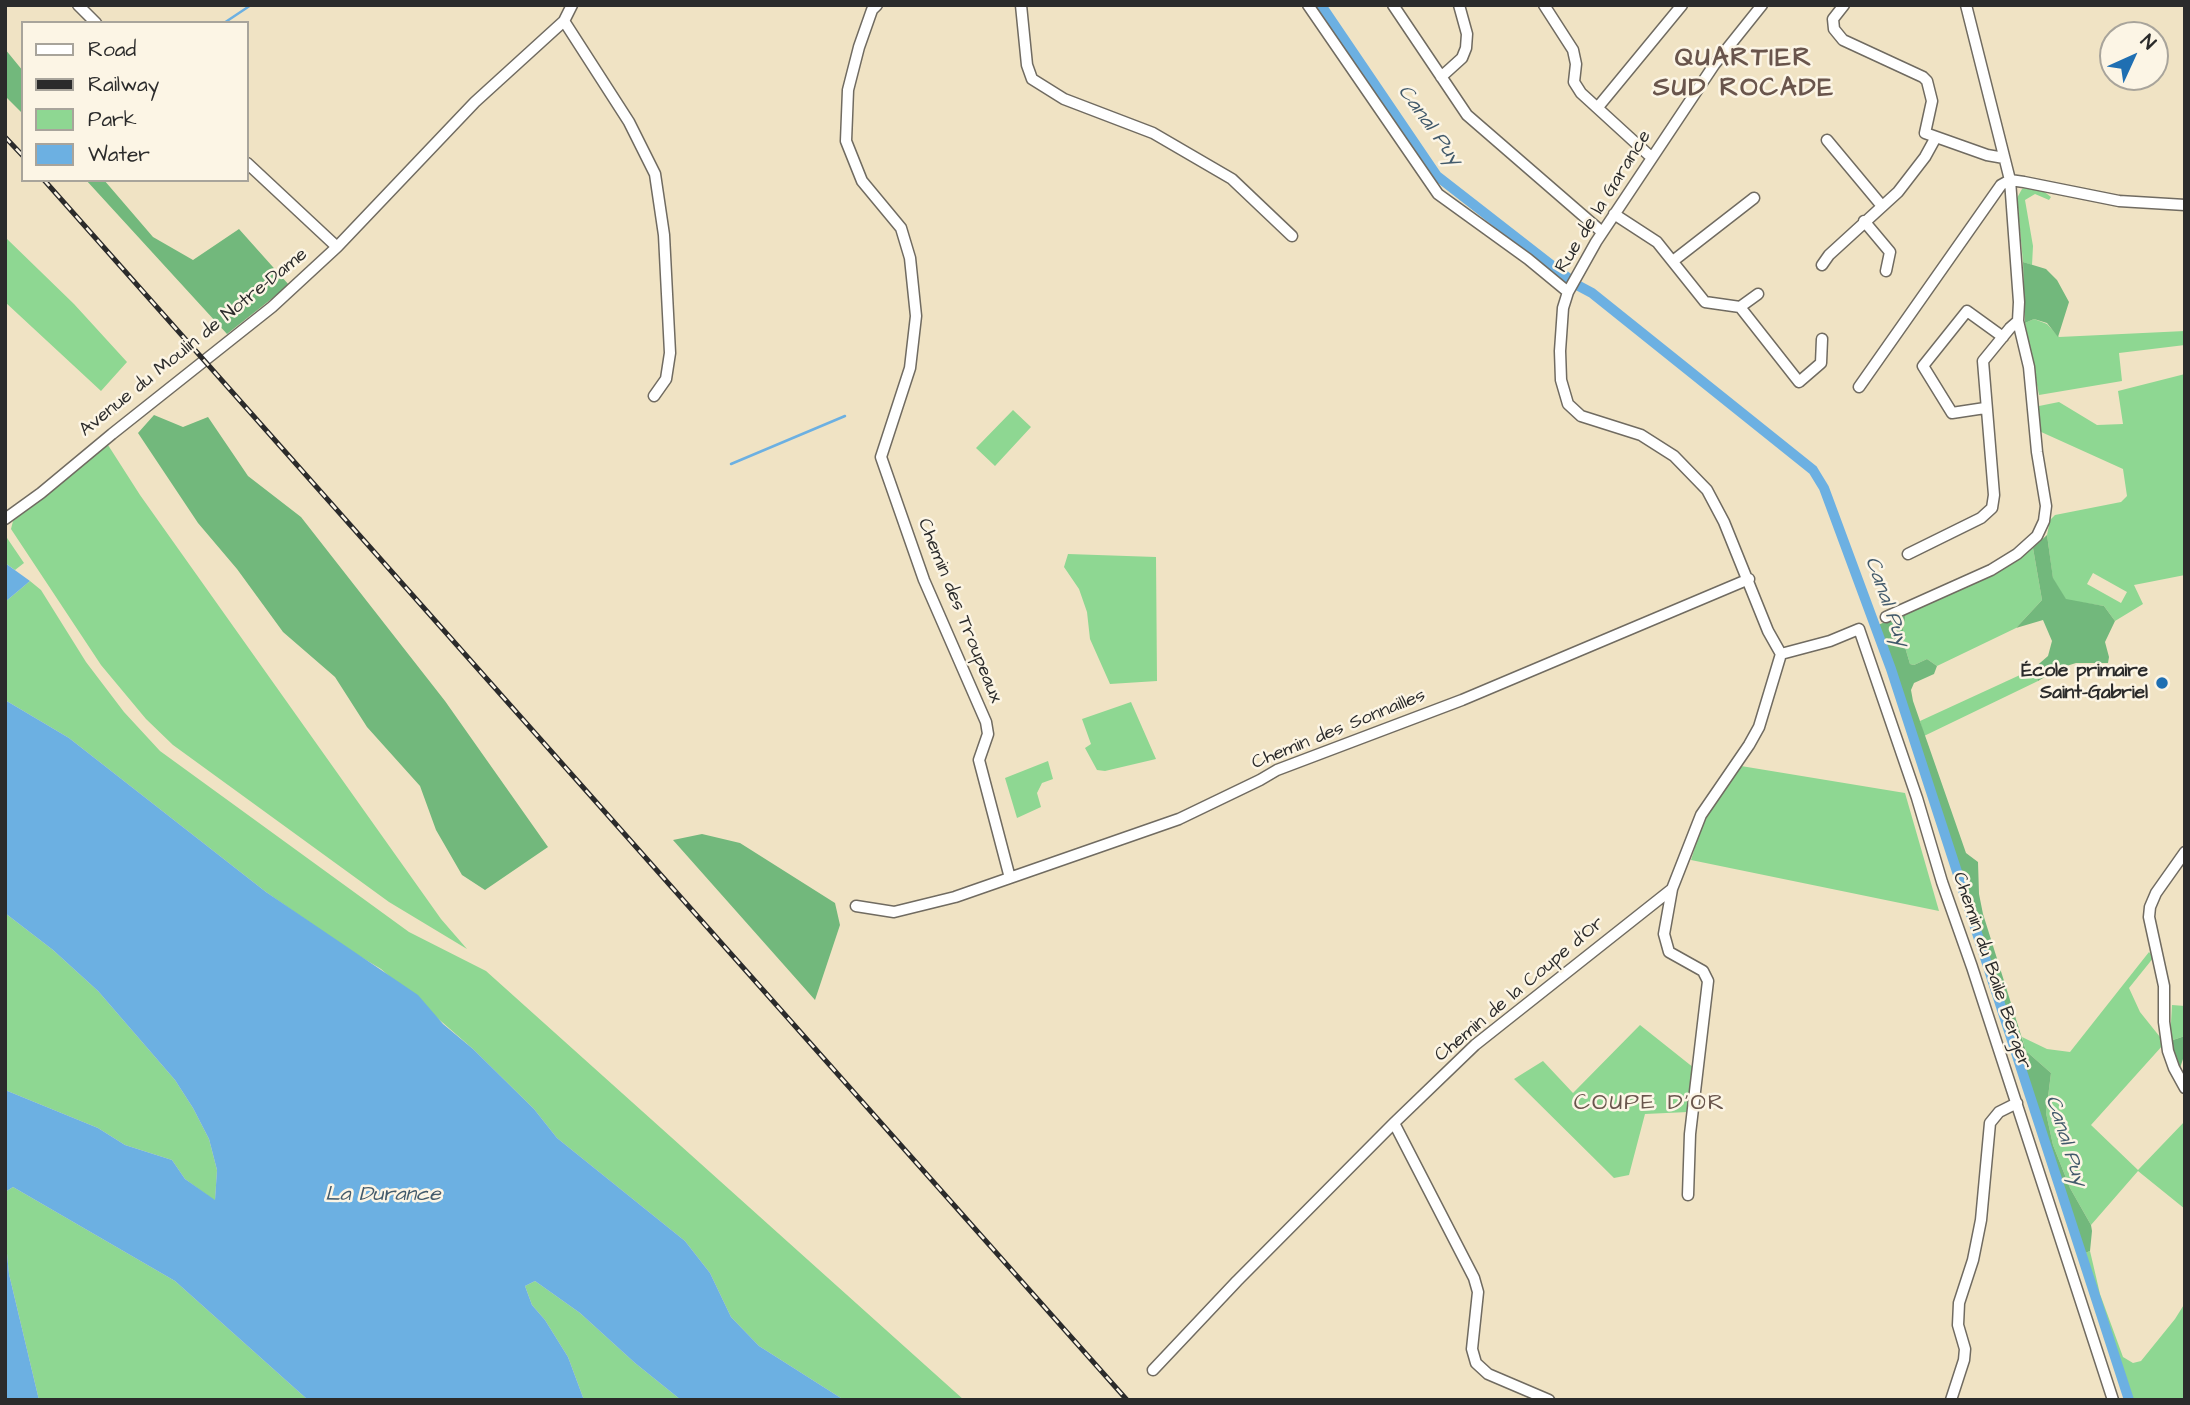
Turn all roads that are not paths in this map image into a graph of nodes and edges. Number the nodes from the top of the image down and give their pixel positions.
1 (78, 5) edge
2 (572, 5) edge
3 (877, 5) edge
4 (1021, 5) edge
5 (1308, 5) edge
6 (1393, 5) edge
7 (1459, 5) edge
8 (1544, 5) edge
9 (1682, 5) edge
10 (1762, 5) edge
11 (1844, 5) edge
12 (1966, 5) edge
13 (1670, 11) edge
14 (94, 21) edge
15 (564, 21) junction
16 (1441, 77) junction
17 (1598, 107) junction
18 (1936, 137) junction
19 (1827, 140) dead end
20 (1651, 157) junction
21 (2004, 158) junction
22 (248, 164) edge
23 (2010, 180) junction
24 (1754, 198) dead end
25 (2185, 205) edge
26 (1882, 206) junction
27 (1614, 214) junction
28 (1864, 221) junction
29 (1602, 232) junction
30 (1292, 236) dead end
31 (337, 247) junction
32 (1673, 261) junction
33 (1822, 265) dead end
34 (1886, 271) dead end
35 (1572, 285) junction
36 (1758, 293) dead end
37 (1740, 307) junction
38 (2018, 321) junction
39 (2003, 337) junction
40 (1822, 339) dead end
41 (1859, 387) dead end
42 (654, 396) dead end
43 (1985, 408) junction
44 (5, 519) edge
45 (1908, 554) dead end
46 (1749, 579) junction
47 (1886, 617) dead end
48 (1781, 654) junction
49 (2185, 852) edge
50 (1010, 878) junction
51 (1672, 889) junction
52 (856, 906) dead end
53 (2185, 1088) edge
54 (2017, 1103) junction
55 (1394, 1123) junction
56 (1688, 1195) dead end
57 (1153, 1370) dead end
58 (1549, 1400) edge
59 (1951, 1400) edge
60 (2113, 1400) edge

1 - 14 street
2 - 15 street, Avenue du Moulin de Notre-Dame
3 - 50 street, Chemin des Troupeaux
4 - 30 street
5 - 35 street
6 - 16 street
7 - 16 street
8 - 17 street
9 - 13 street
10 - 20 street, Rue de la Garance
11 - 18 street
12 - 21 street
13 - 17 street
15 - 31 street, Avenue du Moulin de Notre-Dame
15 - 42 street
16 - 29 street
17 - 20 street
18 - 21 street
18 - 26 street
19 - 26 street
20 - 27 street, Rue de la Garance
21 - 23 street
22 - 31 street
23 - 25 street
23 - 38 street
23 - 41 street
24 - 32 street
26 - 28 street
27 - 29 street, Rue de la Garance
27 - 32 street
28 - 33 street
28 - 34 street
29 - 35 street, Rue de la Garance
31 - 44 street, Avenue du Moulin de Notre-Dame
32 - 37 street
35 - 46 street, Rue de la Garance
36 - 37 street
37 - 40 street
38 - 39 street
38 - 47 street
39 - 43 street
39 - 43 street
43 - 45 street
46 - 48 street
46 - 50 street, Chemin des Sonnailles
48 - 51 street
48 - 54 street, Chemin du Baile Berger
49 - 53 street
50 - 52 street, Chemin des Sonnailles
51 - 55 street, Chemin de la Coupe d'Or
51 - 56 street
54 - 59 street
54 - 60 street, Chemin du Baile Berger
55 - 57 street, Chemin de la Coupe d'Or
55 - 58 street

